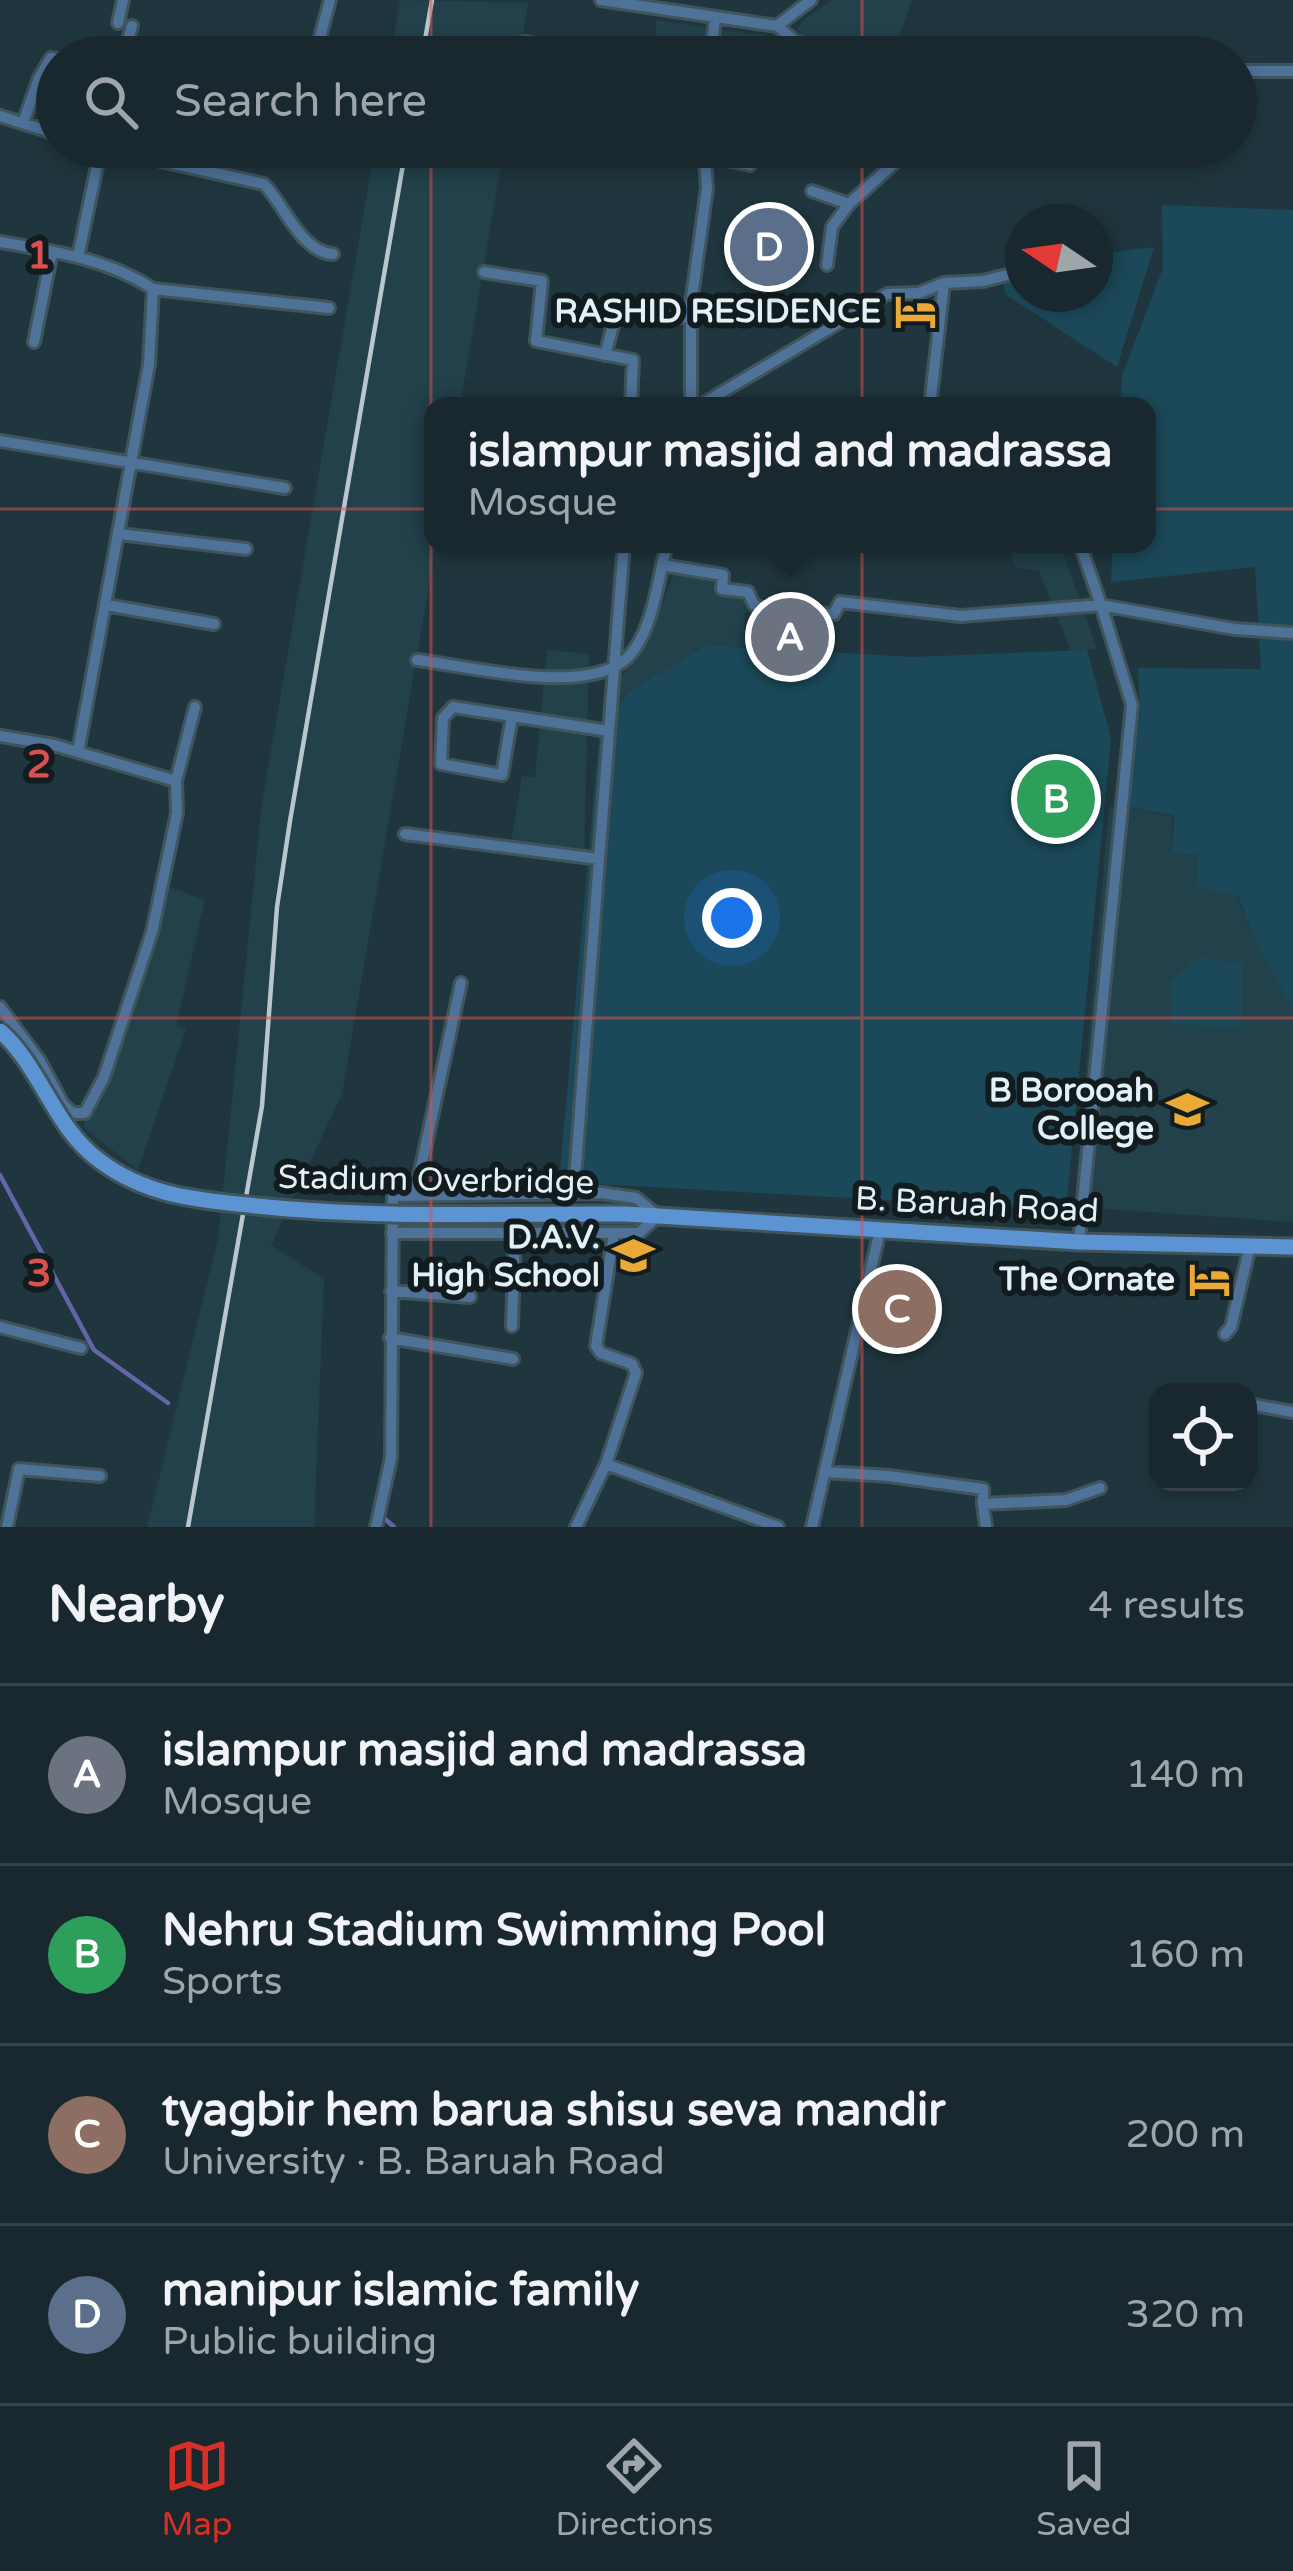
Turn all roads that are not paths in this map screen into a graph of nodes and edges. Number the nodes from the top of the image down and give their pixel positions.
1 (124, 0) edge
2 (330, 0) edge
3 (601, 0) edge
4 (811, 0) edge
5 (681, 6) edge
6 (716, 18) junction
7 (118, 23) dead end
8 (132, 26) dead end
9 (777, 26) junction
10 (129, 36) edge
11 (320, 36) edge
12 (714, 36) edge
13 (789, 36) edge
14 (1293, 70) edge
15 (1257, 71) edge
16 (36, 86) edge
17 (0, 116) edge
18 (23, 123) junction
19 (36, 127) edge
20 (96, 168) edge
21 (193, 168) edge
22 (705, 168) edge
23 (889, 168) edge
24 (812, 191) dead end
25 (849, 204) junction
26 (0, 242) edge
27 (52, 252) junction
28 (333, 254) dead end
29 (78, 256) junction
30 (827, 266) dead end
31 (484, 272) dead end
32 (1005, 276) edge
33 (944, 284) junction
34 (153, 289) junction
35 (329, 308) dead end
36 (691, 318) junction
37 (34, 342) dead end
38 (605, 355) junction
39 (632, 397) edge
40 (695, 397) edge
41 (711, 397) edge
42 (931, 397) edge
43 (0, 441) edge
44 (131, 465) junction
45 (285, 488) dead end
46 (118, 534) junction
47 (245, 549) dead end
48 (623, 553) edge
49 (665, 553) edge
50 (1082, 553) edge
51 (662, 565) junction
52 (106, 605) junction
53 (1101, 605) junction
54 (214, 624) dead end
55 (1293, 633) edge
56 (417, 660) dead end
57 (613, 666) junction
58 (195, 707) dead end
59 (512, 716) junction
60 (609, 730) junction
61 (0, 736) edge
62 (78, 752) junction
63 (176, 781) junction
64 (405, 834) dead end
65 (599, 859) junction
66 (461, 983) dead end
67 (0, 1007) edge
68 (0, 1031) edge
69 (574, 1192) junction
70 (415, 1195) junction
71 (658, 1216) junction
72 (880, 1230) junction
73 (392, 1233) junction
74 (515, 1233) junction
75 (614, 1233) junction
76 (1079, 1242) junction
77 (1250, 1246) junction
78 (1293, 1247) edge
79 (391, 1292) junction
80 (470, 1298) dead end
81 (512, 1326) dead end
82 (0, 1327) edge
83 (1225, 1334) dead end
84 (391, 1338) junction
85 (81, 1348) dead end
86 (513, 1359) dead end
87 (1257, 1405) edge
88 (1293, 1412) edge
89 (606, 1464) junction
90 (825, 1472) junction
91 (100, 1476) dead end
92 (1100, 1488) dead end
93 (983, 1504) junction
94 (5, 1510) edge
95 (377, 1524) edge
96 (7, 1527) edge
97 (576, 1527) edge
98 (778, 1527) edge
99 (812, 1527) edge
100 (986, 1527) edge

1 - 7 street
2 - 11 street
3 - 5 street
4 - 9 street
5 - 6 street
6 - 9 street
6 - 12 street
8 - 10 street
9 - 13 street
14 - 15 street
16 - 18 street
17 - 18 street
18 - 19 street
20 - 29 street
21 - 28 street
22 - 36 street
23 - 25 street
24 - 25 street
25 - 30 street
26 - 27 street
27 - 29 street
27 - 37 street
29 - 34 street
31 - 38 street
32 - 33 street
33 - 41 street
33 - 42 street
34 - 35 street
34 - 44 street
36 - 38 street
36 - 40 street
38 - 39 street
43 - 44 street
44 - 45 street
44 - 46 street
46 - 47 street
46 - 52 street
48 - 57 street
49 - 51 street
50 - 53 street
51 - 53 street
51 - 57 street
52 - 54 street
52 - 62 street
53 - 55 street
53 - 76 street
56 - 57 street
57 - 60 street
58 - 63 street
59 - 59 street
59 - 60 street
60 - 65 street
61 - 62 street
62 - 63 street
63 - 67 street
64 - 65 street
65 - 69 street
66 - 70 street
68 - 71 main road, Stadium Overbridge, bridge
69 - 70 street
69 - 71 street
70 - 73 street
71 - 72 main road, B. Baruah Road
71 - 75 street
72 - 76 main road, B. Baruah Road
72 - 90 street
73 - 74 street
73 - 79 street
74 - 75 street
74 - 81 street
75 - 89 street
76 - 77 main road, B. Baruah Road
77 - 78 main road, B. Baruah Road
77 - 83 street
79 - 80 street
79 - 84 street
82 - 85 street
84 - 86 street
84 - 95 street
87 - 88 street
89 - 97 street
89 - 98 street
90 - 93 street
90 - 99 street
91 - 94 street
92 - 93 street
93 - 100 street
94 - 96 street

